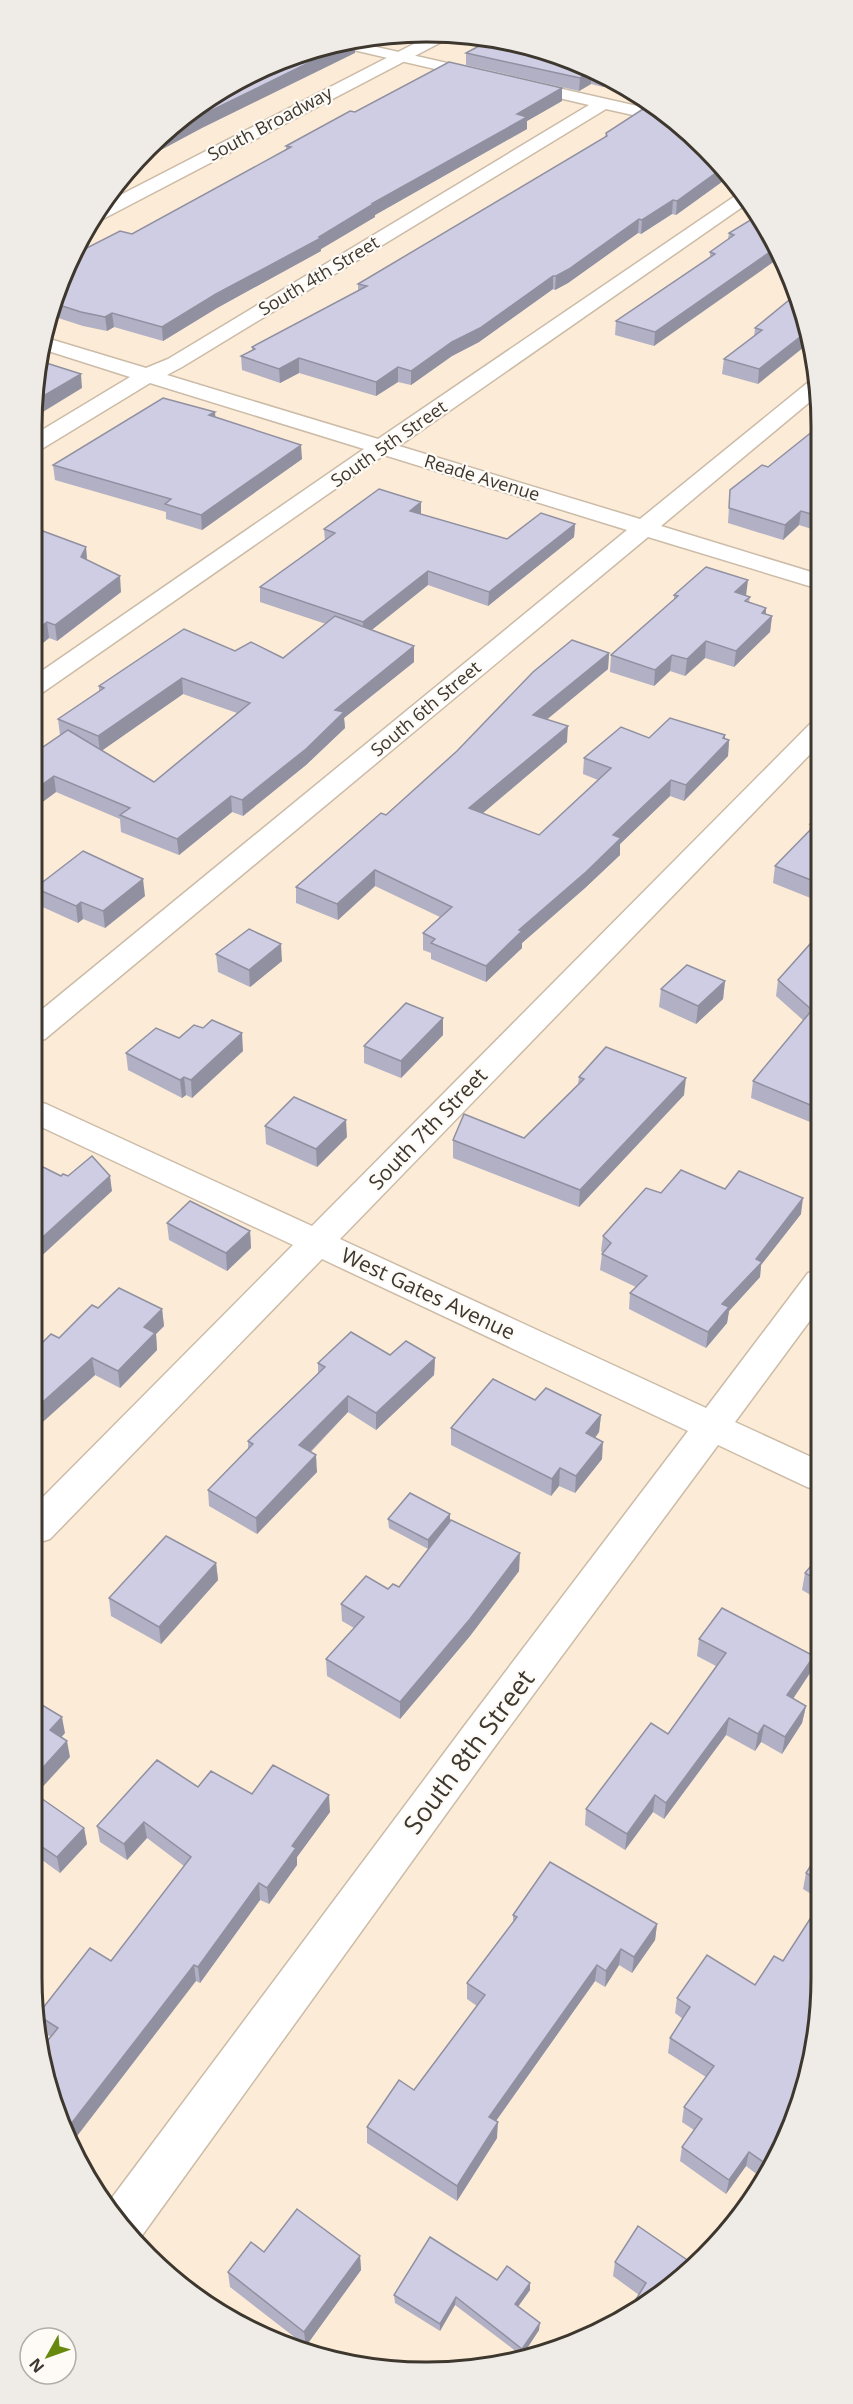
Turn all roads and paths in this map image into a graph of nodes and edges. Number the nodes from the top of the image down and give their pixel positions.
1 (429, 42) edge
2 (359, 48) edge
3 (399, 57) junction
4 (604, 104) junction
5 (651, 114) edge
6 (738, 201) edge
7 (111, 207) edge
8 (50, 346) edge
9 (148, 375) junction
10 (809, 391) edge
11 (42, 439) edge
12 (384, 447) junction
13 (645, 528) junction
14 (811, 580) edge
15 (42, 682) edge
16 (811, 738) edge
17 (42, 1025) edge
18 (42, 1114) edge
19 (316, 1242) junction
20 (811, 1294) edge
21 (711, 1426) junction
22 (811, 1473) edge
23 (42, 1523) edge
24 (126, 2218) edge

1 - 3 street, South Broadway
2 - 3 street
3 - 4 street
3 - 7 street, South Broadway
4 - 5 street
4 - 9 street, South 4th Street
6 - 12 street, South 5th Street
8 - 9 street, Reade Avenue
9 - 11 street, South 4th Street
9 - 12 street, Reade Avenue
10 - 13 street, South 6th Street
12 - 13 street, Reade Avenue
12 - 15 street, South 5th Street
13 - 14 street, Reade Avenue
13 - 17 street, South 6th Street
16 - 19 street, South 7th Street
18 - 19 street, West Gates Avenue
19 - 21 street, West Gates Avenue
19 - 23 street, South 7th Street
20 - 21 street, South 8th Street
21 - 22 street, West Gates Avenue
21 - 24 street, South 8th Street

